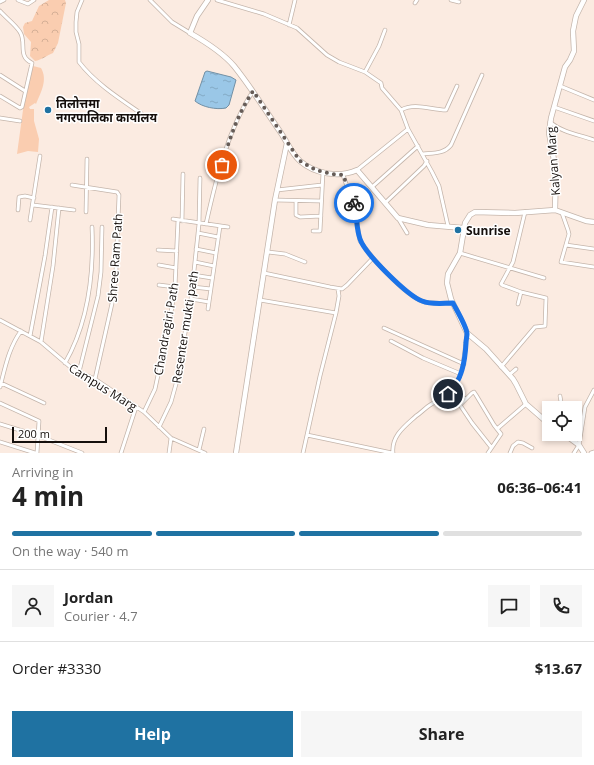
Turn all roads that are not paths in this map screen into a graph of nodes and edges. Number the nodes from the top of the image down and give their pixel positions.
1 (4, 0) edge
2 (18, 0) edge
3 (34, 0) edge
4 (82, 0) edge
5 (150, 0) edge
6 (208, 0) edge
7 (217, 0) edge
8 (295, 0) edge
9 (451, 0) edge
10 (584, 0) edge
11 (0, 2) edge
12 (459, 2) dead end
13 (0, 11) edge
14 (290, 25) junction
15 (385, 30) dead end
16 (190, 33) junction
17 (365, 72) junction
18 (0, 75) edge
19 (482, 75) dead end
20 (457, 86) dead end
21 (560, 86) junction
22 (25, 91) junction
23 (253, 91) junction
24 (0, 96) edge
25 (594, 100) edge
26 (554, 107) junction
27 (401, 110) junction
28 (142, 114) dead end
29 (0, 118) edge
30 (20, 121) dead end
31 (594, 121) edge
32 (550, 122) junction
33 (408, 129) junction
34 (594, 140) edge
35 (287, 143) junction
36 (418, 146) junction
37 (423, 154) junction
38 (40, 156) dead end
39 (87, 159) dead end
40 (427, 161) junction
41 (357, 170) junction
42 (323, 172) junction
43 (184, 174) dead end
44 (343, 175) junction
45 (200, 178) dead end
46 (72, 185) dead end
47 (322, 185) junction
48 (86, 187) junction
49 (372, 187) junction
50 (277, 190) junction
51 (34, 198) junction
52 (275, 200) junction
53 (296, 201) junction
54 (321, 201) junction
55 (385, 203) junction
56 (33, 205) junction
57 (52, 207) junction
58 (59, 208) junction
59 (18, 210) dead end
60 (74, 210) dead end
61 (556, 210) junction
62 (86, 212) dead end
63 (525, 212) junction
64 (562, 212) junction
65 (320, 216) junction
66 (398, 218) junction
67 (173, 219) dead end
68 (30, 220) dead end
69 (180, 220) junction
70 (594, 222) edge
71 (199, 224) junction
72 (206, 224) junction
73 (220, 226) junction
74 (448, 226) junction
75 (92, 227) dead end
76 (102, 227) dead end
77 (228, 227) dead end
78 (463, 228) junction
79 (313, 231) dead end
80 (198, 233) junction
81 (407, 233) dead end
82 (218, 237) junction
83 (566, 245) junction
84 (196, 249) junction
85 (594, 249) edge
86 (158, 250) dead end
87 (177, 251) junction
88 (268, 252) junction
89 (216, 253) junction
90 (460, 253) junction
91 (373, 258) junction
92 (195, 262) junction
93 (304, 262) dead end
94 (159, 265) dead end
95 (214, 266) junction
96 (594, 267) edge
97 (176, 268) junction
98 (510, 268) junction
99 (264, 273) junction
100 (193, 275) junction
101 (212, 278) junction
102 (544, 278) dead end
103 (158, 285) dead end
104 (175, 286) junction
105 (193, 287) junction
106 (210, 289) junction
107 (338, 289) junction
108 (521, 292) junction
109 (191, 299) junction
110 (260, 300) junction
111 (209, 302) junction
112 (453, 303) junction
113 (518, 304) dead end
114 (208, 309) dead end
115 (336, 313) junction
116 (0, 320) edge
117 (384, 328) dead end
118 (21, 331) junction
119 (467, 333) junction
120 (30, 336) junction
121 (391, 341) dead end
122 (41, 342) junction
123 (65, 363) junction
124 (464, 364) junction
125 (501, 367) junction
126 (516, 369) dead end
127 (80, 372) junction
128 (461, 374) junction
129 (509, 375) junction
130 (95, 379) junction
131 (1, 382) junction
132 (0, 387) edge
133 (453, 390) junction
134 (594, 390) edge
135 (560, 396) dead end
136 (465, 399) junction
137 (561, 401) edge
138 (0, 403) edge
139 (44, 403) dead end
140 (526, 404) junction
141 (136, 407) junction
142 (144, 412) junction
143 (542, 418) edge
144 (0, 424) edge
145 (159, 427) junction
146 (204, 429) dead end
147 (497, 429) junction
148 (39, 436) junction
149 (307, 436) junction
150 (171, 438) junction
151 (575, 441) edge
152 (0, 442) edge
153 (579, 445) junction
154 (491, 446) junction
155 (532, 448) dead end
156 (199, 450) junction
157 (36, 453) edge
158 (82, 453) edge
159 (121, 453) edge
160 (169, 453) edge
161 (205, 453) edge
162 (236, 453) edge
163 (303, 453) edge
164 (392, 453) edge
165 (488, 453) edge
166 (510, 453) edge
167 (574, 453) edge
168 (584, 453) edge

1 - 11 street
2 - 3 street
4 - 28 street
5 - 16 street
6 - 16 street
7 - 14 street
8 - 14 street
9 - 12 street
10 - 21 street, Kalyan Marg
13 - 22 street
14 - 17 street
15 - 17 street
16 - 23 street
17 - 27 street
18 - 22 street
19 - 37 street
20 - 27 street
21 - 25 street
21 - 26 street, Kalyan Marg
22 - 24 street
23 - 35 street
23 - 72 street
26 - 31 street
26 - 32 street, Kalyan Marg
27 - 33 street
29 - 30 street
32 - 34 street
32 - 61 street, Kalyan Marg
33 - 36 street
33 - 41 street
35 - 42 street
35 - 50 street
36 - 37 street
36 - 49 street
37 - 40 street
38 - 51 street
39 - 48 street
40 - 55 street
40 - 74 street
41 - 44 street
41 - 49 street
42 - 44 street
42 - 47 street
43 - 69 street, Chandragiri Path
44 - 91 street
45 - 71 street, Resenter mukti path
46 - 48 street
47 - 50 street
47 - 54 street
48 - 62 street
48 - 130 street, Shree Ram Path
49 - 55 street
50 - 52 street
51 - 56 street
51 - 59 street
52 - 53 street
52 - 88 street
53 - 54 street
53 - 65 street
54 - 65 street
55 - 66 street
56 - 57 street
56 - 68 street
57 - 58 street
57 - 120 street
58 - 60 street
58 - 122 street
61 - 63 street, Kalyan Marg
61 - 64 street
63 - 78 street, Kalyan Marg
63 - 98 street
64 - 70 street
64 - 83 street
65 - 79 street
66 - 74 street
66 - 81 street
67 - 69 street
69 - 71 street
69 - 87 street, Chandragiri Path
71 - 72 street
71 - 80 street, Resenter mukti path
72 - 73 street
73 - 77 street
73 - 82 street
74 - 78 street
75 - 123 street
76 - 127 street
78 - 90 street, Kalyan Marg
80 - 82 street
80 - 84 street, Resenter mukti path
82 - 89 street
83 - 85 street
83 - 96 street
84 - 89 street
84 - 92 street, Resenter mukti path
86 - 87 street
87 - 97 street, Chandragiri Path
88 - 93 street
88 - 99 street
89 - 95 street
90 - 98 street
90 - 112 street, Kalyan Marg
91 - 107 street
91 - 112 street
92 - 95 street
92 - 100 street, Resenter mukti path
94 - 97 street
95 - 101 street
97 - 104 street, Chandragiri Path
98 - 102 street
98 - 108 street
99 - 107 street
99 - 110 street
100 - 101 street
100 - 105 street, Resenter mukti path
101 - 106 street
103 - 104 street
104 - 142 street, Chandragiri Path
105 - 106 street
105 - 109 street, Resenter mukti path
106 - 111 street
107 - 115 street
108 - 113 street
108 - 125 street
109 - 111 street
109 - 145 street, Resenter mukti path
110 - 115 street
110 - 162 street
111 - 114 street
112 - 119 street, Kalyan Marg
115 - 149 street
116 - 118 street, Campus Marg
117 - 124 street
118 - 120 street, Campus Marg
118 - 131 street
119 - 124 street
119 - 125 street
120 - 122 street, Campus Marg
121 - 128 street
122 - 123 street, Campus Marg
123 - 127 street, Campus Marg
124 - 128 street
125 - 129 street
126 - 129 street
127 - 130 street, Campus Marg
128 - 133 street
129 - 140 street
130 - 141 street, Campus Marg
131 - 132 street
131 - 139 street
133 - 136 street
133 - 164 street
134 - 153 street
135 - 137 street
136 - 147 street
136 - 154 street
138 - 148 street
140 - 143 street
140 - 147 street
141 - 142 street, Campus Marg
141 - 159 street
142 - 145 street, Campus Marg
144 - 148 street
145 - 150 street, Campus Marg
146 - 156 street
147 - 154 street
148 - 157 street
148 - 158 street
149 - 163 street
149 - 164 street
150 - 156 street, Campus Marg
150 - 160 street
151 - 153 street
152 - 157 street
153 - 167 street
153 - 168 street
154 - 165 street
155 - 166 street
156 - 161 street, Campus Marg

